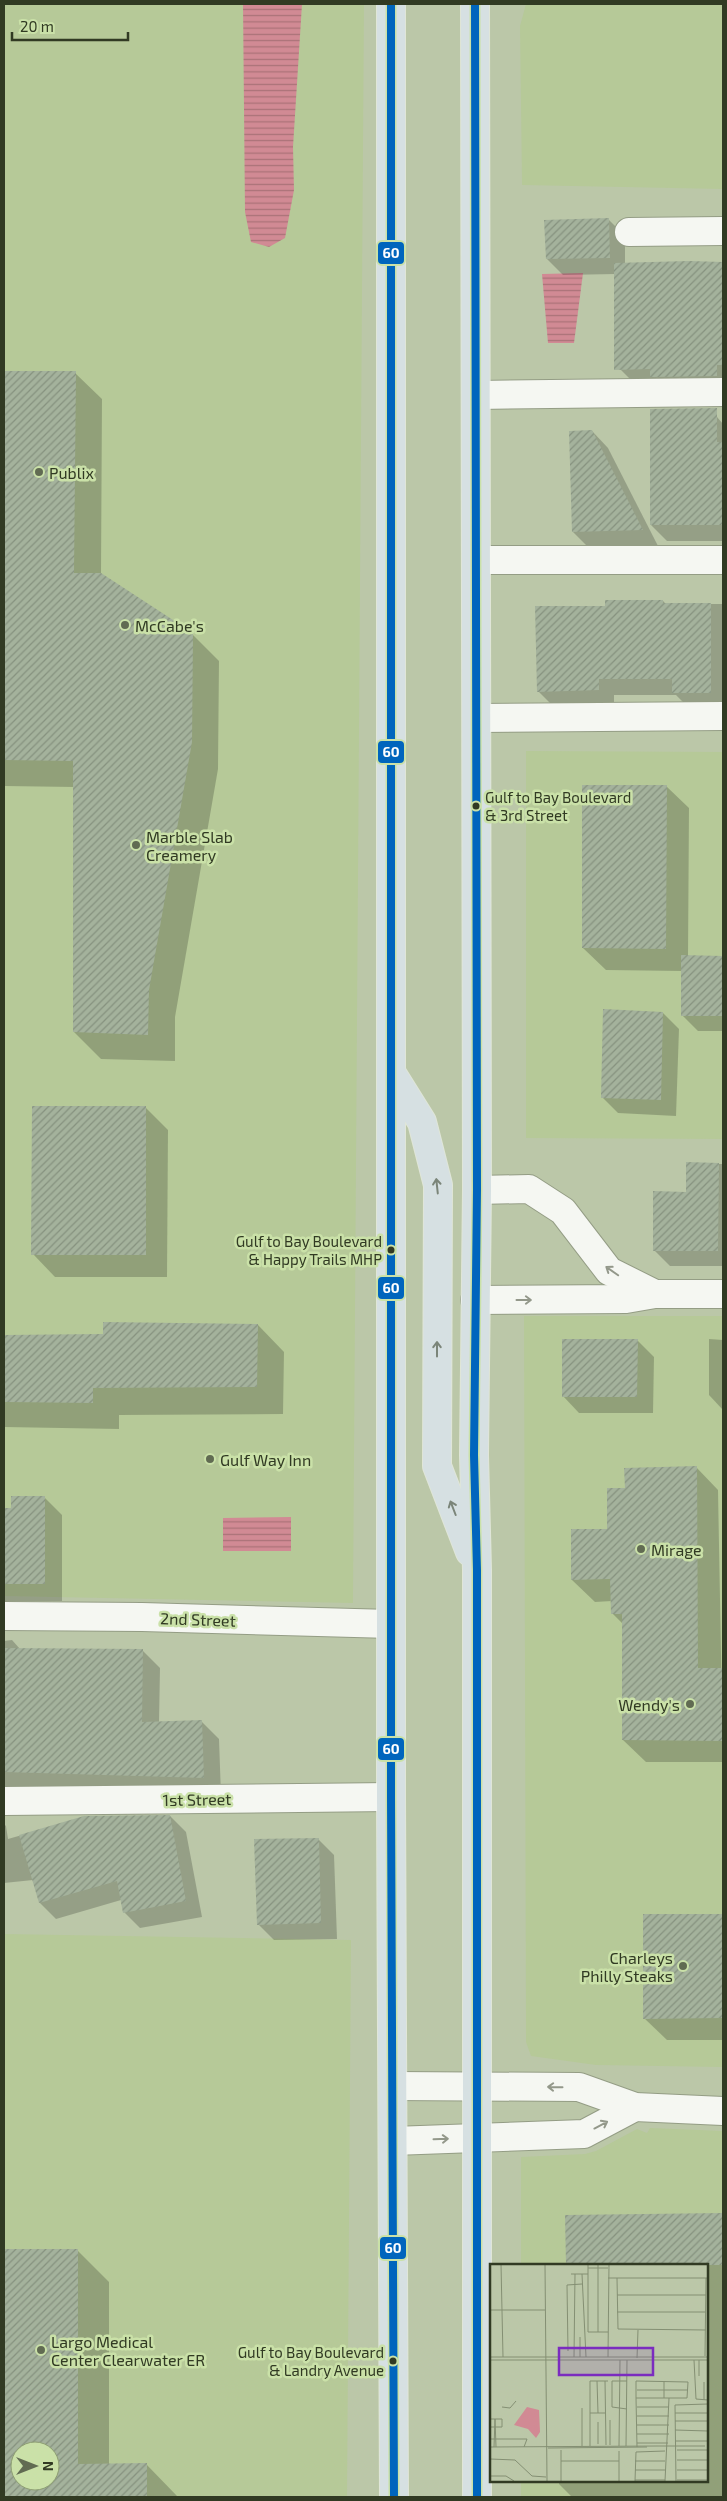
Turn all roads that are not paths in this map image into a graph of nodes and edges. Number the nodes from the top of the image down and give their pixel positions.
1 (391, 4) edge
2 (476, 4) edge
3 (723, 231) edge
4 (629, 232) dead end
5 (723, 392) edge
6 (477, 395) junction
7 (477, 560) junction
8 (723, 560) edge
9 (723, 716) edge
10 (477, 718) junction
11 (392, 1074) junction
12 (477, 1190) junction
13 (656, 1294) junction
14 (723, 1294) edge
15 (476, 1300) junction
16 (477, 1570) junction
17 (4, 1616) edge
18 (391, 1624) junction
19 (391, 1797) junction
20 (4, 1800) edge
21 (477, 2085) junction
22 (392, 2086) junction
23 (635, 2107) junction
24 (723, 2111) edge
25 (477, 2138) junction
26 (392, 2141) junction
27 (394, 2497) edge
28 (477, 2497) edge

1 - 11 main road
2 - 6 main road
3 - 4 street
5 - 6 street
6 - 7 main road
7 - 8 street
7 - 10 main road
9 - 10 street
10 - 12 main road
16 -> 11 main road
11 - 18 main road
13 -> 12 street
12 - 15 main road
13 - 14 street
15 -> 13 street
15 - 16 main road
16 - 21 main road
17 - 18 street, 2nd Street
18 - 19 main road
19 - 20 street, 1st Street
19 - 22 main road
21 - 22 street
23 -> 21 street
21 - 25 main road
22 - 26 main road
23 - 24 street
25 -> 23 street
26 -> 25 street
25 - 28 main road
26 - 27 main road

